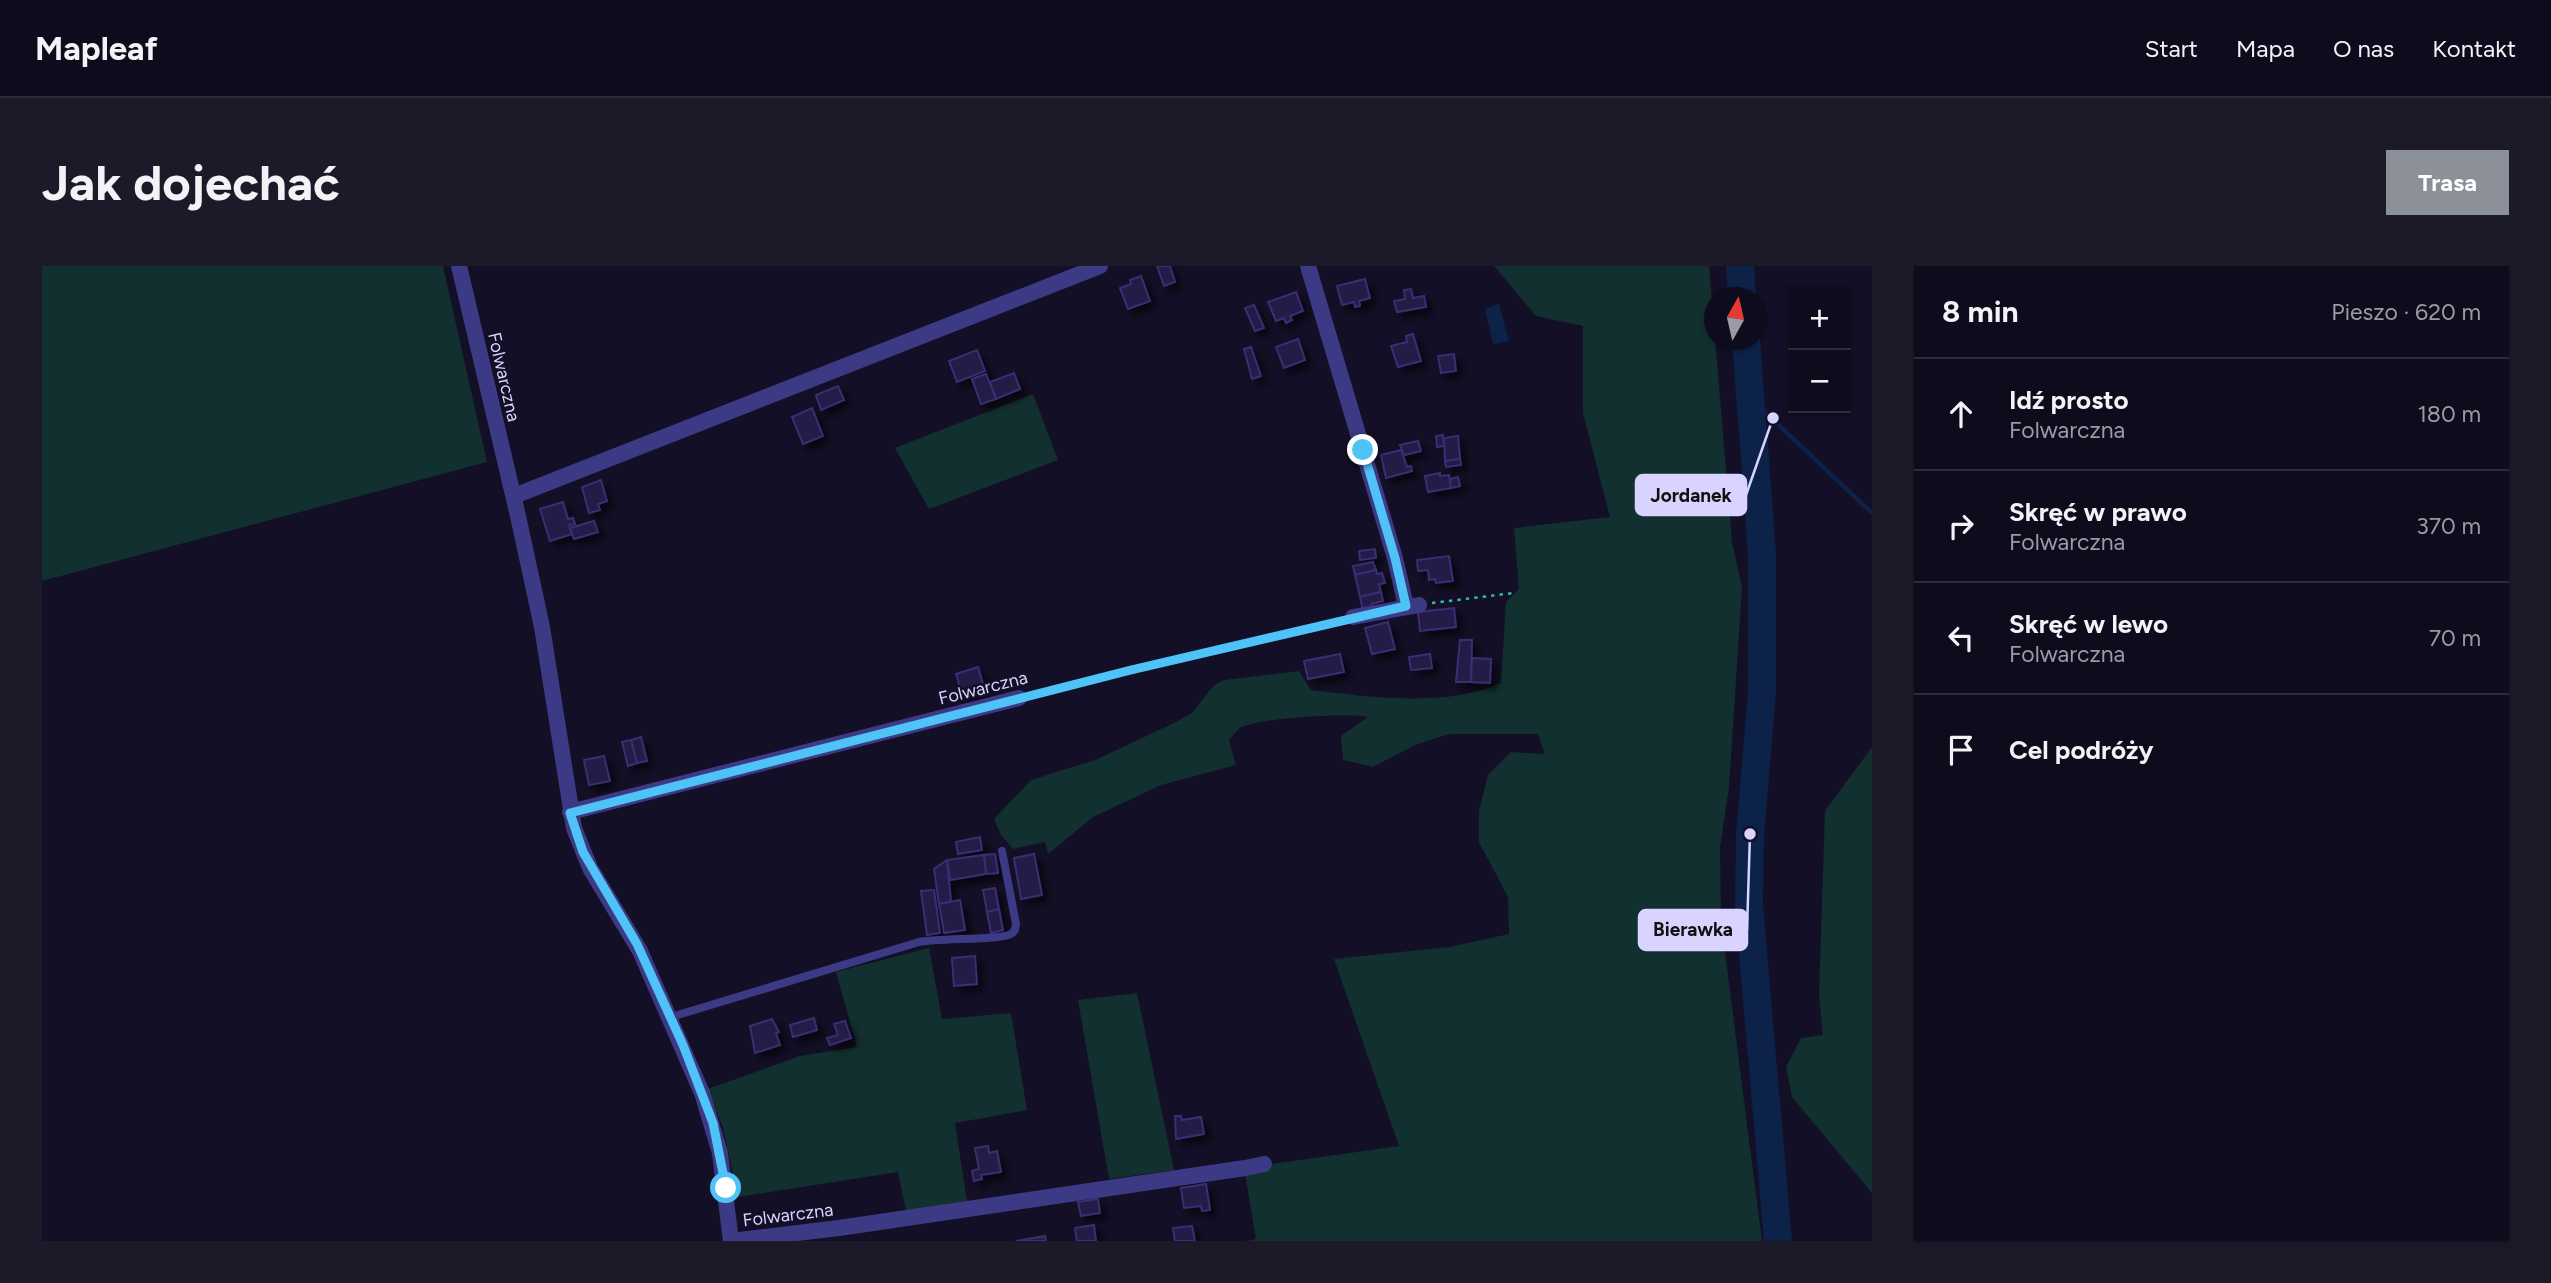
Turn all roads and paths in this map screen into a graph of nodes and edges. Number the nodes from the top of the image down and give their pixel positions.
1 (458, 266) edge
2 (1100, 266) edge
3 (1308, 266) edge
4 (514, 496) junction
5 (1514, 593) dead end
6 (1412, 605) junction
7 (1353, 617) joint
8 (1019, 698) joint
9 (570, 813) junction
10 (1002, 850) dead end
11 (671, 1017) junction
12 (1264, 1164) dead end
13 (731, 1241) edge

1 - 4 street, Folwarczna
2 - 4 street
3 - 6 street
4 - 9 street, Folwarczna
5 - 6 path
6 - 7 street
7 - 8 path, Folwarczna
8 - 9 street, Folwarczna
9 - 11 street, Folwarczna
10 - 11 lane
11 - 13 street, Folwarczna
12 - 13 street, Folwarczna

